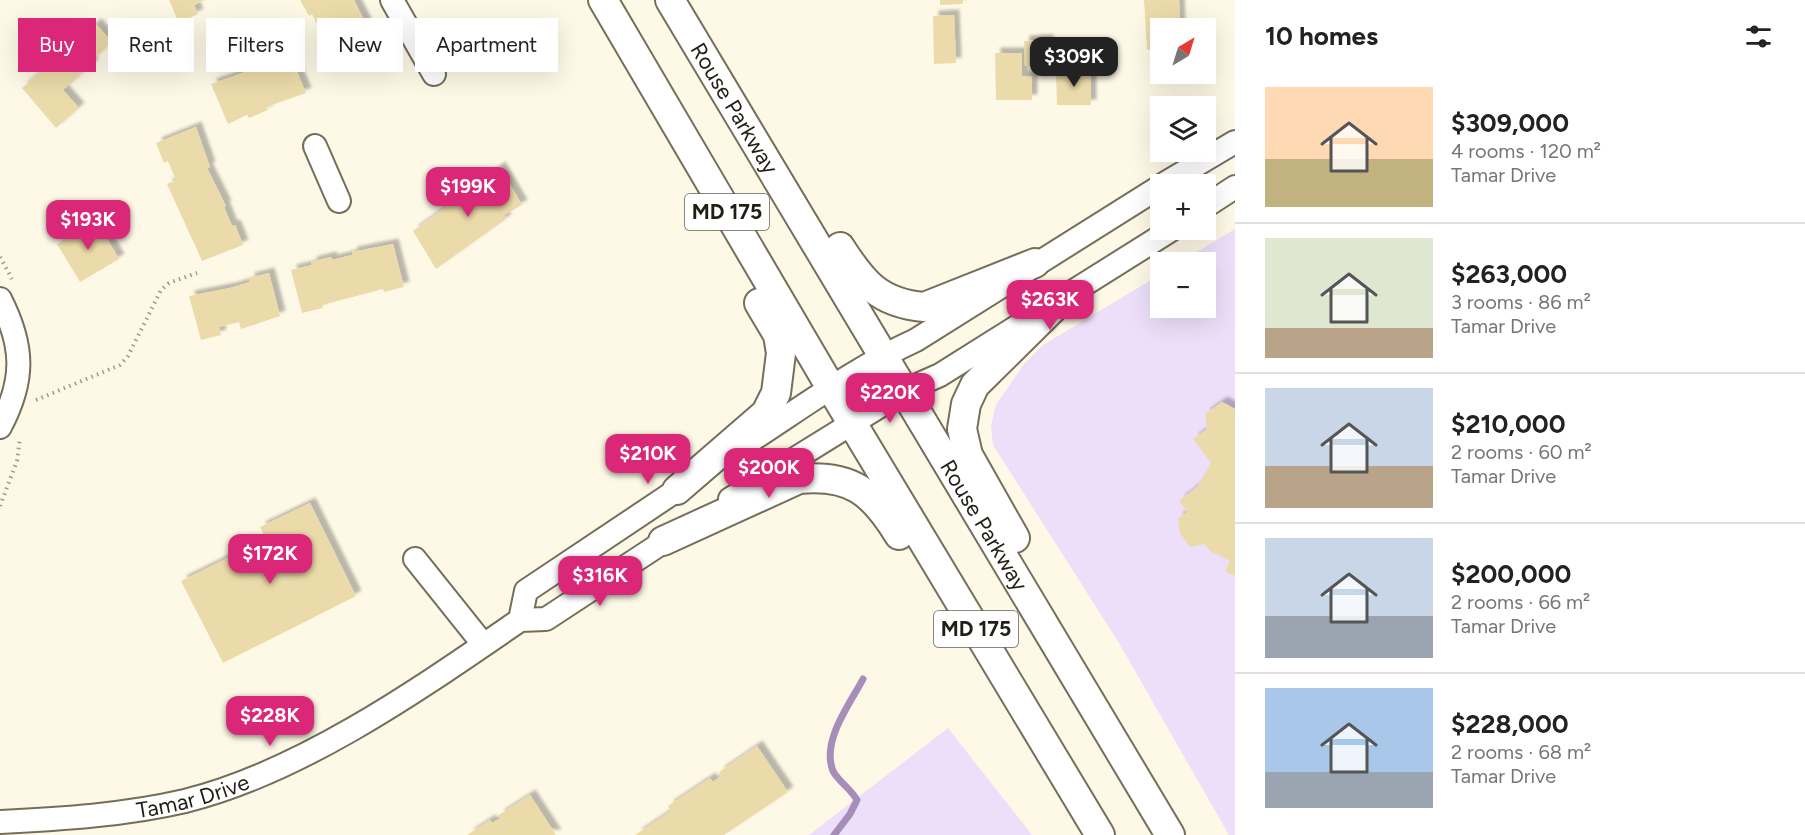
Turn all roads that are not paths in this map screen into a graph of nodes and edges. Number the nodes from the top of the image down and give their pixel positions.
1 (392, 0) edge
2 (598, 0) edge
3 (603, 0) edge
4 (670, 0) edge
5 (685, 25) junction
6 (434, 74) dead end
7 (1235, 142) edge
8 (315, 146) dead end
9 (1181, 174) edge
10 (1235, 187) edge
11 (1150, 192) edge
12 (1216, 199) edge
13 (339, 201) dead end
14 (1155, 240) edge
15 (1035, 263) junction
16 (0, 299) edge
17 (1060, 301) junction
18 (884, 356) junction
19 (831, 388) junction
20 (906, 390) junction
21 (853, 423) junction
22 (10, 428) edge
23 (677, 490) junction
24 (663, 541) junction
25 (416, 559) dead end
26 (520, 620) junction
27 (483, 644) junction
28 (1092, 706) junction
29 (0, 822) edge
30 (1099, 834) edge
31 (1170, 835) edge

1 - 6 street
2 - 23 main road
3 - 19 main road, MD 175
4 - 5 main road, Rouse Parkway / MD 175
5 - 15 main road
5 - 18 main road, Rouse Parkway / MD 175
7 - 9 street
8 - 13 street
10 - 12 street
11 - 15 street
14 - 17 street, Tamar Drive
15 - 18 street
16 - 22 street
17 - 20 street, Tamar Drive
17 - 28 main road
18 - 19 street
18 - 20 main road, Rouse Parkway / MD 175
19 - 21 main road, MD 175
19 - 23 street
20 - 21 street, Tamar Drive
20 - 28 main road, Rouse Parkway / MD 175
21 - 24 street, Tamar Drive
21 - 30 main road, MD 175
23 - 26 street
24 - 26 street, Tamar Drive
24 - 30 main road
25 - 27 street
26 - 27 street, Tamar Drive
27 - 29 street, Tamar Drive
28 - 31 main road, Rouse Parkway / MD 175

